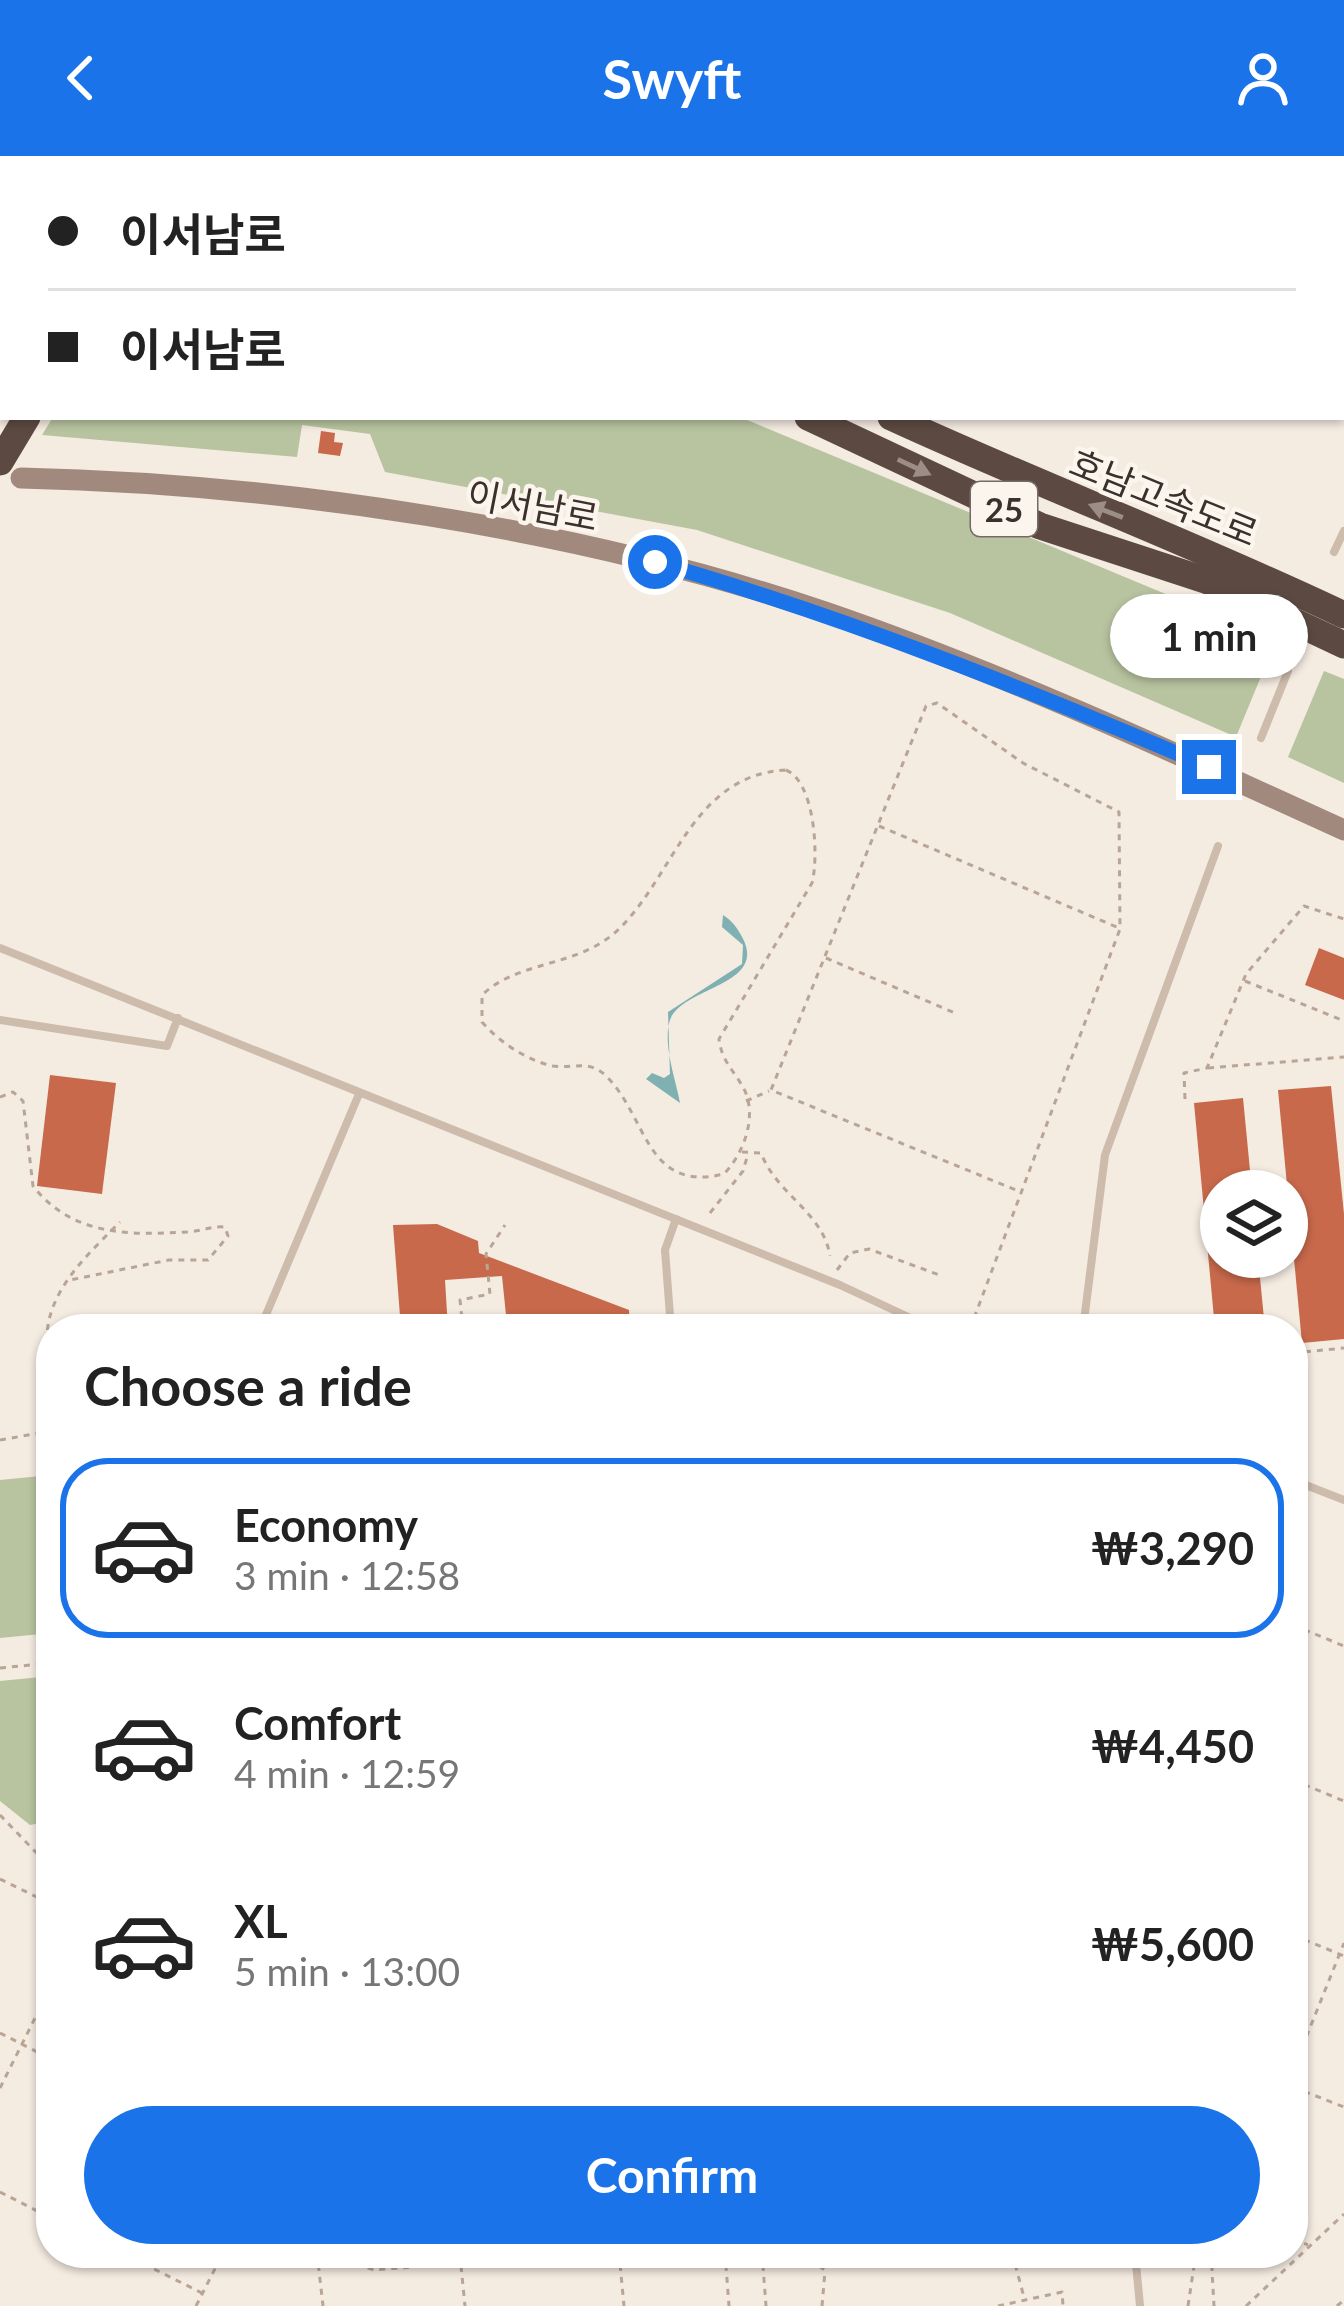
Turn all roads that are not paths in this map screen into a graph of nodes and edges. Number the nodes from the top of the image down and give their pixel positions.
1 (26, 420) edge
2 (814, 420) edge
3 (898, 420) edge
4 (11, 470) edge
5 (1344, 531) edge
6 (1334, 553) dead end
7 (1344, 615) edge
8 (1344, 645) edge
9 (1288, 671) dead end
10 (1261, 738) dead end
11 (1344, 830) edge
12 (1218, 846) dead end
13 (0, 949) edge
14 (178, 1018) junction
15 (0, 1020) edge
16 (359, 1094) junction
17 (676, 1220) junction
18 (266, 1314) edge
19 (670, 1314) edge
20 (902, 1314) edge
21 (1085, 1314) edge
22 (1308, 1486) edge
23 (1344, 1500) edge
24 (1136, 2268) edge
25 (1140, 2306) edge

1 - 4 highway
2 -> 8 highway, 호남고속도로 / 25
7 -> 3 highway, 호남고속도로 / 25
4 - 11 main road, 이서남로
5 - 6 lane
9 - 10 lane
12 - 21 lane
13 - 14 lane
14 - 15 lane
14 - 16 lane
16 - 17 lane
16 - 18 lane
17 - 19 lane
17 - 20 lane
22 - 23 lane
24 - 25 lane

